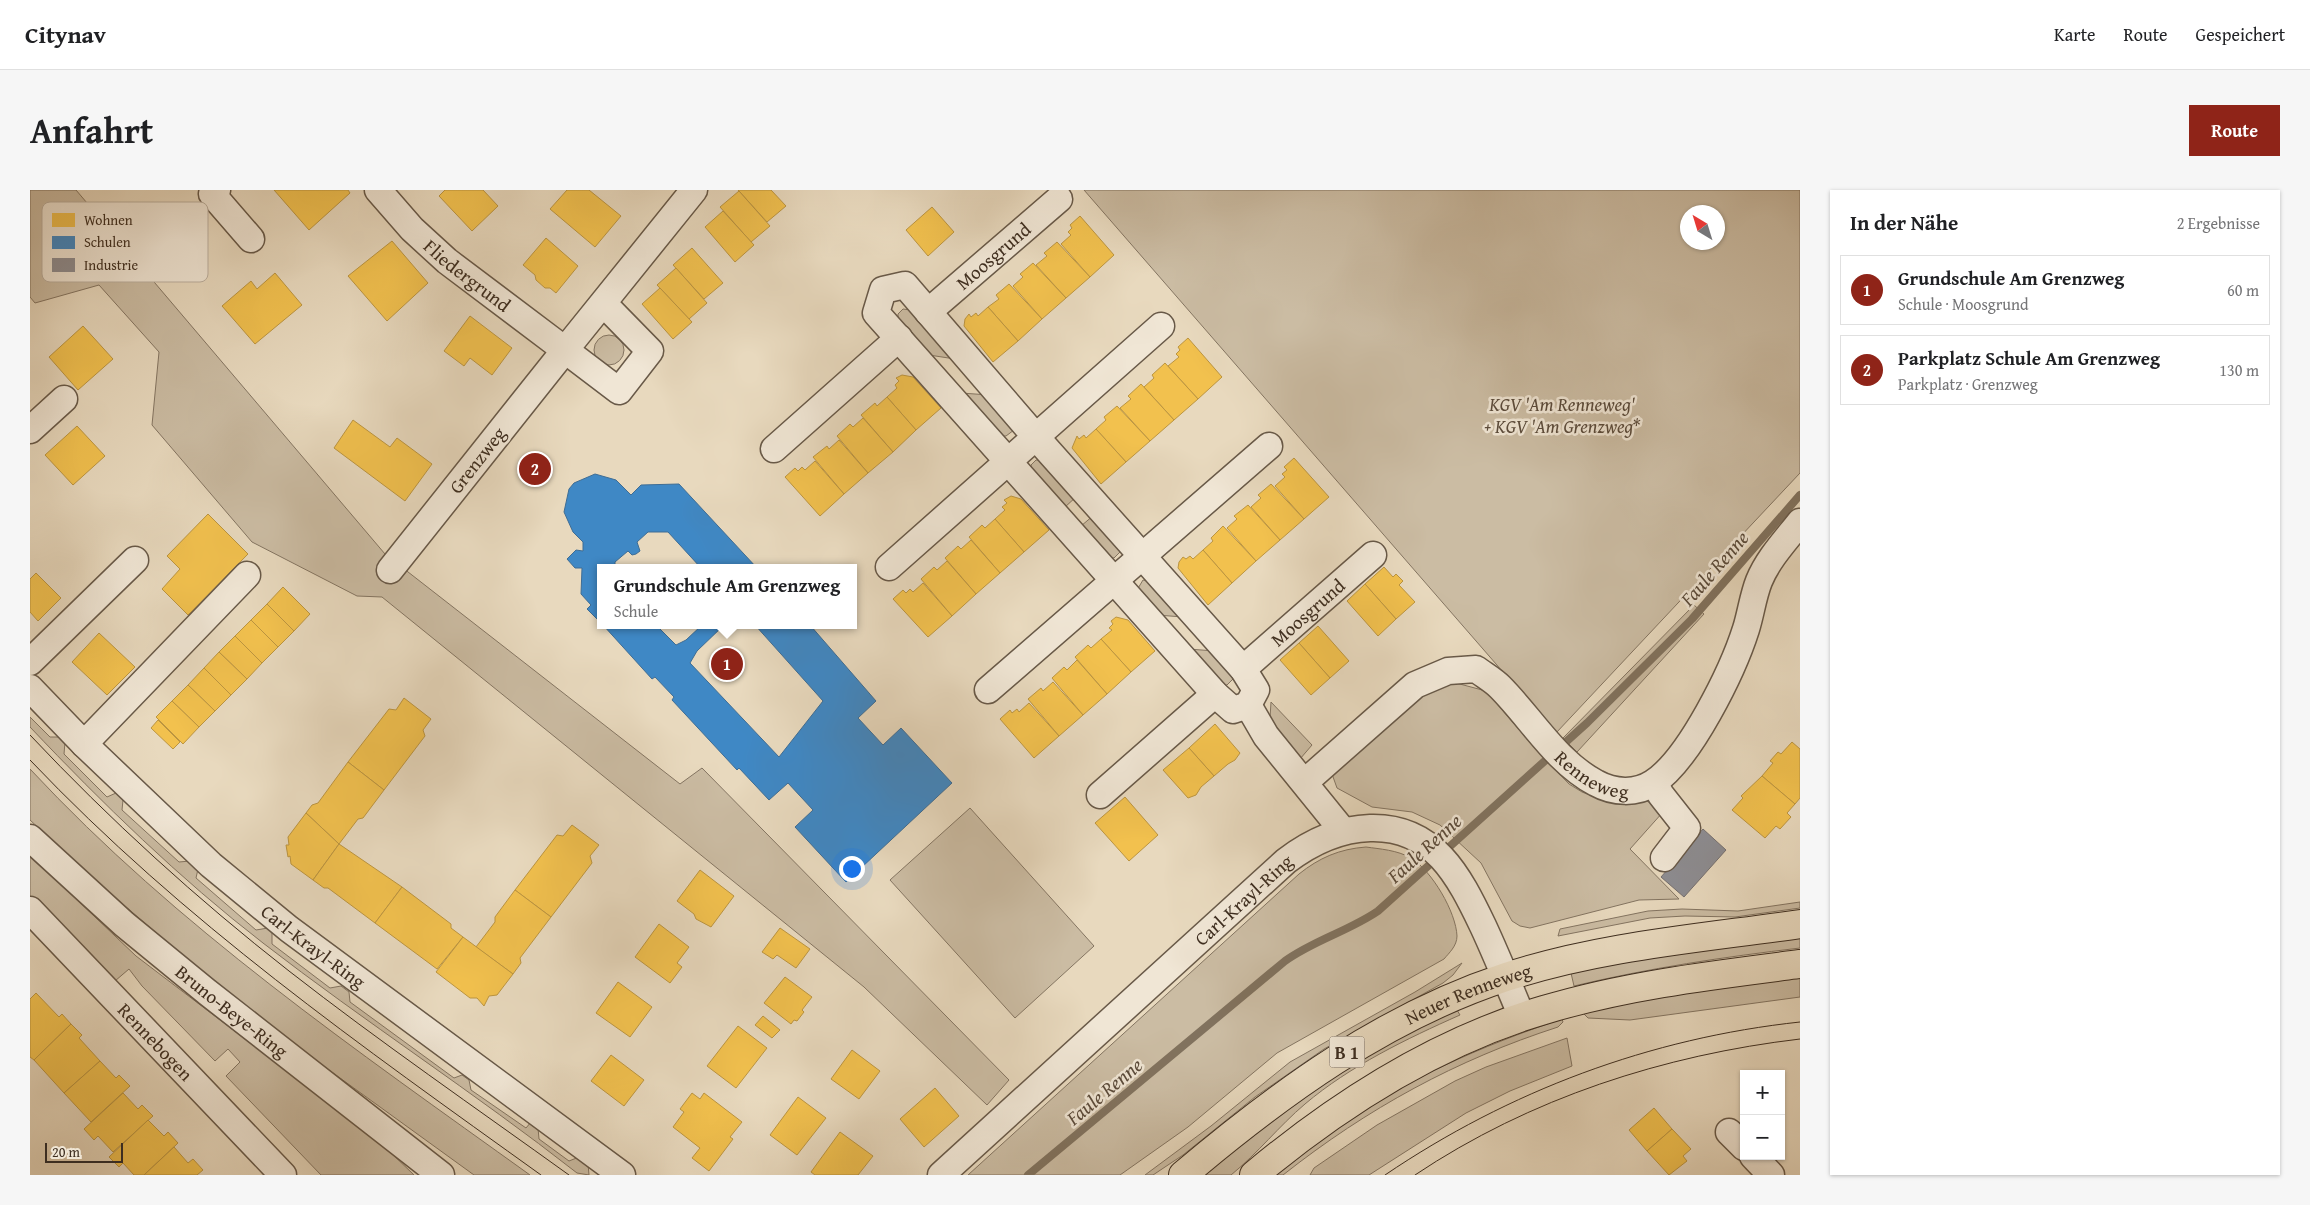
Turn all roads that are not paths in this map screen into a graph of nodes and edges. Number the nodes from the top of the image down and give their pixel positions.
1 (217, 190) edge
2 (378, 190) edge
3 (694, 190) edge
4 (1059, 199) dead end
5 (251, 239) dead end
6 (603, 303) junction
7 (928, 312) junction
8 (1161, 326) dead end
9 (899, 338) junction
10 (565, 350) junction
11 (64, 399) dead end
12 (30, 430) edge
13 (1036, 436) junction
14 (1269, 446) dead end
15 (774, 449) dead end
16 (1008, 461) junction
17 (1800, 522) edge
18 (1373, 555) dead end
19 (1143, 556) junction
20 (135, 560) dead end
21 (889, 567) dead end
22 (390, 570) dead end
23 (247, 575) dead end
24 (1115, 580) junction
25 (30, 662) edge
26 (1243, 669) junction
27 (30, 688) edge
28 (988, 690) dead end
29 (1215, 694) junction
30 (1248, 704) junction
31 (84, 744) junction
32 (1305, 782) junction
33 (1654, 783) junction
34 (1100, 795) dead end
35 (1343, 831) junction
36 (30, 838) edge
37 (1664, 858) dead end
38 (30, 910) edge
39 (1800, 924) edge
40 (1800, 964) edge
41 (1506, 977) junction
42 (1522, 1017) junction
43 (1757, 1160) edge
44 (283, 1175) edge
45 (441, 1175) edge
46 (622, 1175) edge
47 (941, 1175) edge
48 (1183, 1175) edge
49 (1254, 1175) edge
50 (1772, 1175) edge

1 - 5 street
2 - 10 street, Fliedergrund
3 - 6 street, Grenzweg
4 - 7 street, Moosgrund
6 - 10 street, Grenzweg
6 - 10 street
7 - 9 street
7 - 13 street
8 - 13 street
9 - 15 street
9 - 16 street
10 - 22 street, Grenzweg
11 - 12 street
13 - 16 street
13 - 19 street
14 - 19 street
16 - 21 street
16 - 24 street
17 - 33 street, Renneweg
18 - 26 street, Moosgrund
19 - 24 street
19 - 26 street
20 - 25 street
23 - 31 street
24 - 28 street
24 - 29 street
26 - 30 street
27 - 31 street, Carl-Krayl-Ring
29 - 30 street
29 - 34 street
30 - 32 street
31 - 46 street, Carl-Krayl-Ring
32 - 33 street, Renneweg
32 - 35 street
33 - 37 street
35 - 41 street, Carl-Krayl-Ring
35 - 47 street, Carl-Krayl-Ring
36 - 45 street, Bruno-Beye-Ring
38 - 44 street, Rennebogen
39 - 41 main road, Neuer Renneweg / B 1
40 - 42 main road, B 1
41 - 42 street, Carl-Krayl-Ring
41 - 48 main road, Neuer Renneweg / B 1
42 - 49 main road, B 1
43 - 50 street

